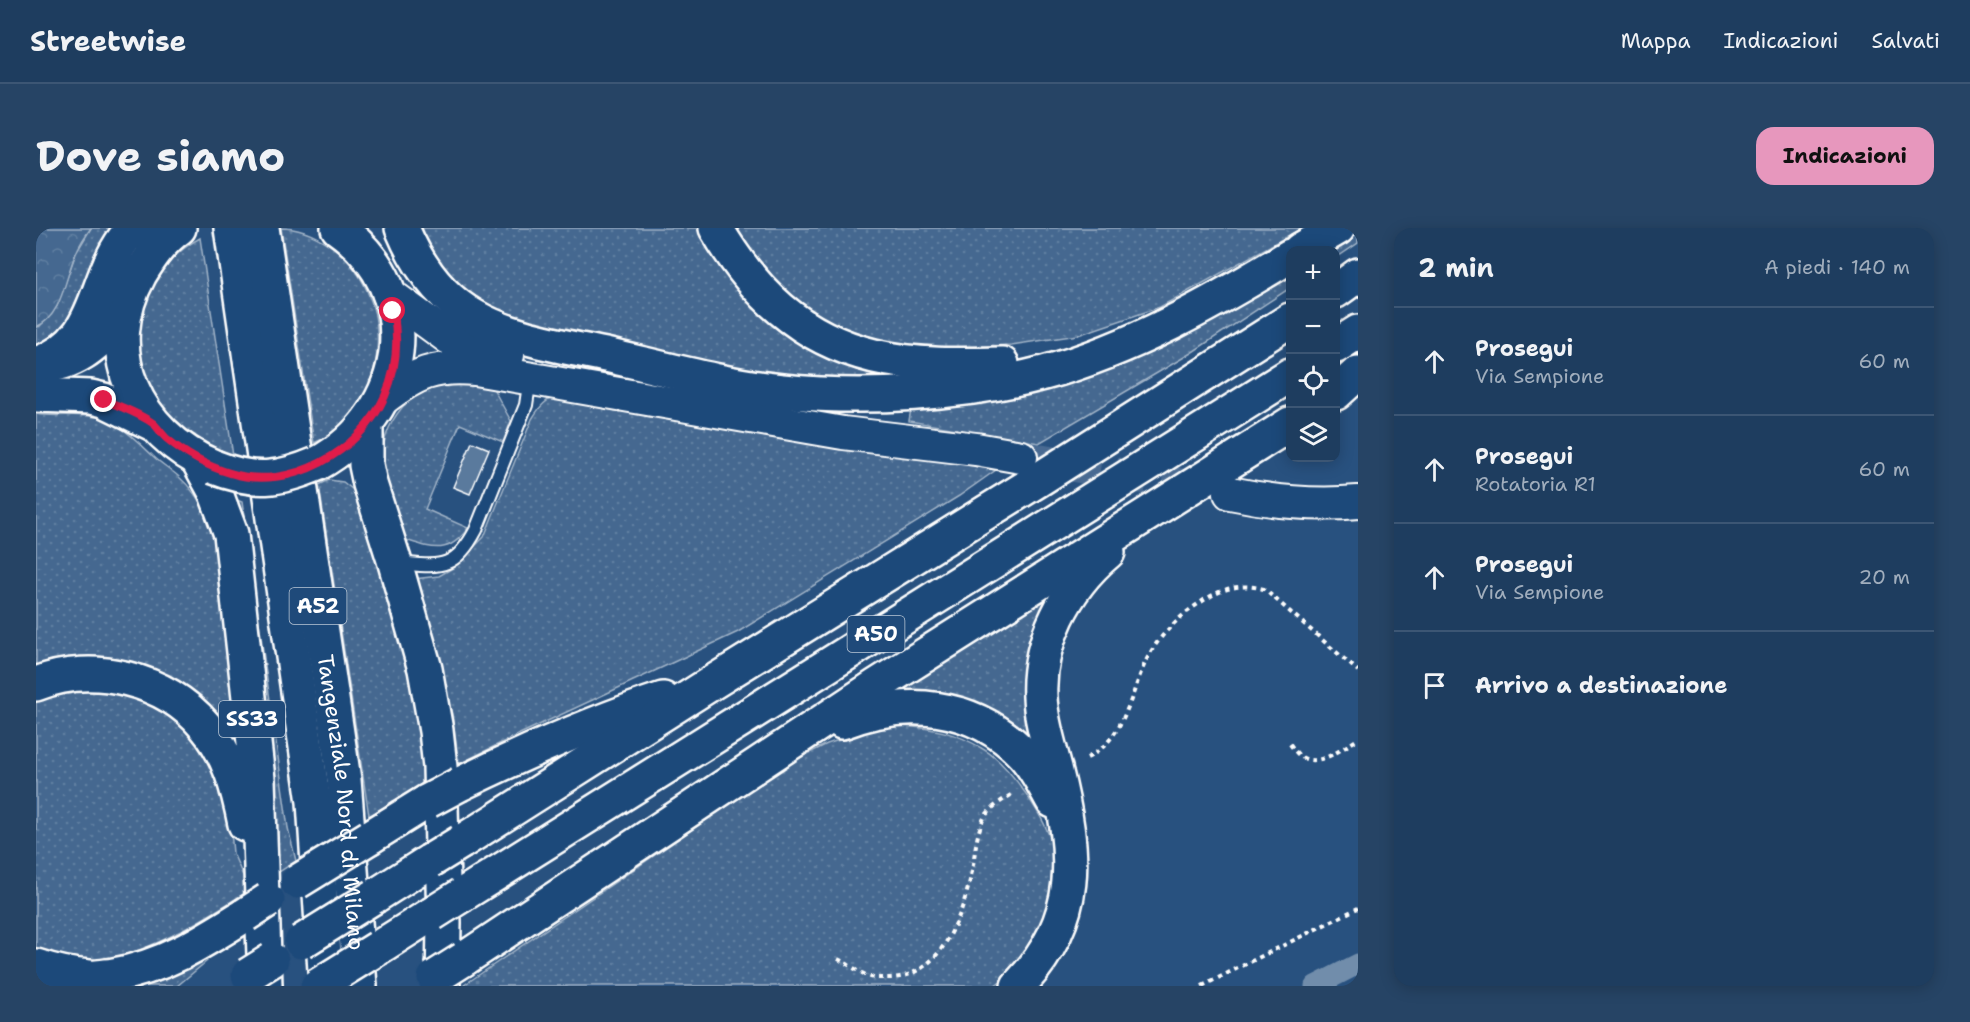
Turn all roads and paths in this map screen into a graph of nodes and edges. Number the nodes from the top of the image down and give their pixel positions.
1 (178, 228) edge
2 (231, 228) edge
3 (262, 228) edge
4 (338, 228) edge
5 (402, 228) edge
6 (716, 228) edge
7 (1338, 228) edge
8 (149, 236) edge
9 (1307, 246) edge
10 (1286, 258) edge
11 (1358, 275) edge
12 (1340, 288) edge
13 (389, 294) junction
14 (124, 317) junction
15 (1286, 323) edge
16 (1358, 332) edge
17 (1340, 343) edge
18 (1078, 362) junction
19 (36, 365) edge
20 (590, 370) junction
21 (1358, 373) edge
22 (530, 377) junction
23 (707, 378) junction
24 (1286, 378) edge
25 (1340, 389) edge
26 (36, 396) edge
27 (384, 398) junction
28 (153, 424) junction
29 (366, 426) junction
30 (1286, 427) edge
31 (976, 449) junction
32 (1021, 457) tunnel mouth
33 (206, 464) junction
34 (1230, 493) tunnel mouth
35 (1358, 501) edge
36 (1162, 507) junction
37 (395, 563) junction
38 (1358, 671) edge
39 (36, 684) edge
40 (710, 684) junction
41 (1358, 739) edge
42 (1290, 744) dead end
43 (1088, 758) dead end
44 (736, 781) junction
45 (1011, 795) dead end
46 (1068, 836) junction
47 (1358, 908) edge
48 (438, 918) junction
49 (838, 958) dead end
50 (36, 966) edge
51 (256, 979) edge
52 (442, 979) edge
53 (317, 986) edge
54 (326, 986) edge
55 (360, 986) edge
56 (1018, 986) edge
57 (1202, 986) edge

1 - 8 main road, SS33
2 - 54 main road, Tangenziale Nord di Milano / A52
3 - 55 main road, Tangenziale Nord di Milano / A52
4 - 13 main road, SS33
5 - 23 main road
6 - 18 main road
7 - 9 main road
8 - 14 main road, SS33
8 - 19 main road
10 - 18 main road
11 - 12 main road
13 - 20 main road
13 - 27 main road, SS33
14 - 19 main road
14 - 28 main road, SS33
15 - 40 main road, A50
16 - 17 main road
18 - 23 main road
20 - 23 main road
20 - 31 main road
21 - 25 main road
22 - 27 main road
22 - 31 main road
22 - 37 lane
24 - 48 main road, A50, bridge
26 - 28 main road
27 - 29 main road, SS33
28 - 33 main road, SS33
29 - 33 main road, SS33, bridge
29 - 37 main road
30 - 36 main road
31 - 32 main road
33 - 51 main road, SS33
34 - 35 main road
36 - 44 main road
36 - 46 main road
37 - 48 main road
38 - 43 path
39 - 51 main road
40 - 50 main road, bridge
40 - 51 main road, A50, bridge
41 - 42 path
44 - 46 main road
44 - 52 main road
45 - 49 path
46 - 56 main road
47 - 57 path
48 - 52 main road
48 - 53 main road, A50, bridge

